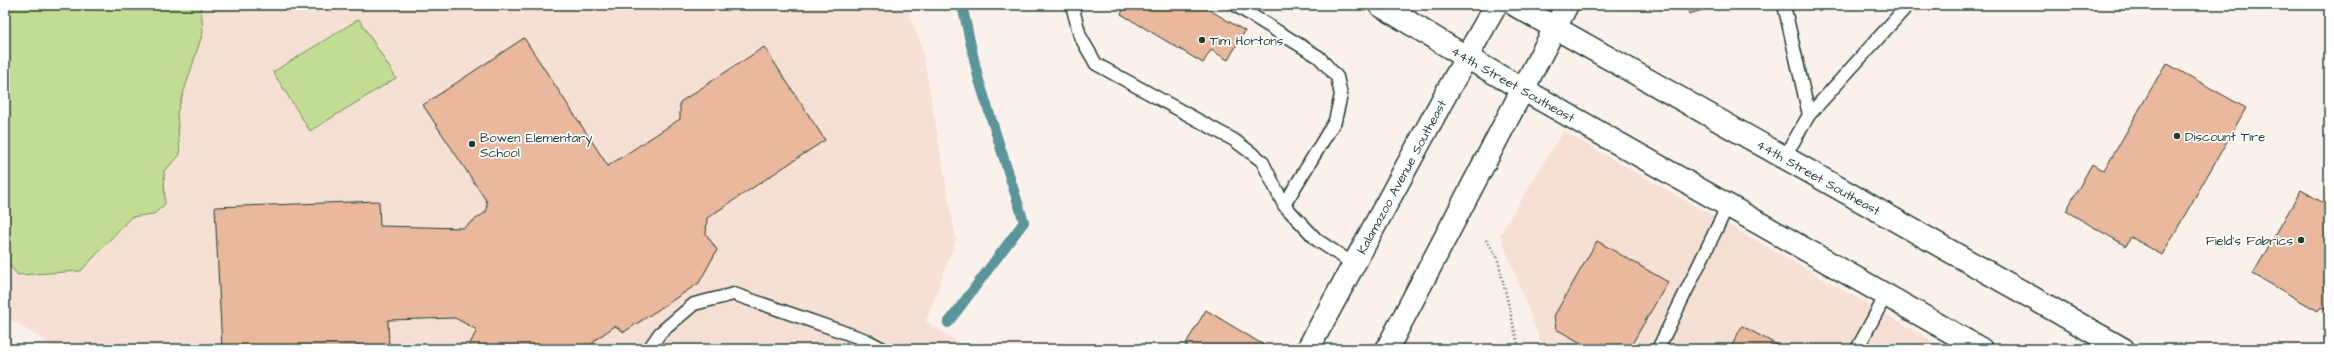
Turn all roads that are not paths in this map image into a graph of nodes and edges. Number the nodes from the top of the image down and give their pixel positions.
1 (1072, 5) edge
2 (1235, 5) edge
3 (1380, 5) edge
4 (1496, 5) edge
5 (1515, 5) edge
6 (1567, 5) edge
7 (1784, 5) edge
8 (1908, 5) edge
9 (1555, 28) junction
10 (1466, 57) junction
11 (1524, 90) junction
12 (1809, 115) junction
13 (1784, 158) junction
14 (1284, 205) junction
15 (1728, 205) junction
16 (1355, 265) junction
17 (1886, 295) junction
18 (649, 349) edge
19 (883, 349) edge
20 (1308, 349) edge
21 (1387, 349) edge
22 (1658, 349) edge
23 (1857, 349) edge
24 (1981, 349) edge
25 (2123, 349) edge

1 - 14 lane
2 - 14 lane
3 - 10 main road, 44th Street Southeast
4 - 10 main road, Kalamazoo Avenue Southeast
5 - 9 main road, 44th Street Southeast
6 - 9 main road
7 - 12 lane
8 - 12 lane
9 - 11 main road
9 - 13 main road, 44th Street Southeast
10 - 11 main road, 44th Street Southeast
10 - 16 main road, Kalamazoo Avenue Southeast
11 - 15 main road, 44th Street Southeast
11 - 21 main road
12 - 13 lane
13 - 25 main road, 44th Street Southeast
14 - 16 lane
15 - 17 main road, 44th Street Southeast
15 - 22 lane
16 - 20 main road, Kalamazoo Avenue Southeast
17 - 23 lane
17 - 24 main road, 44th Street Southeast
18 - 19 lane

